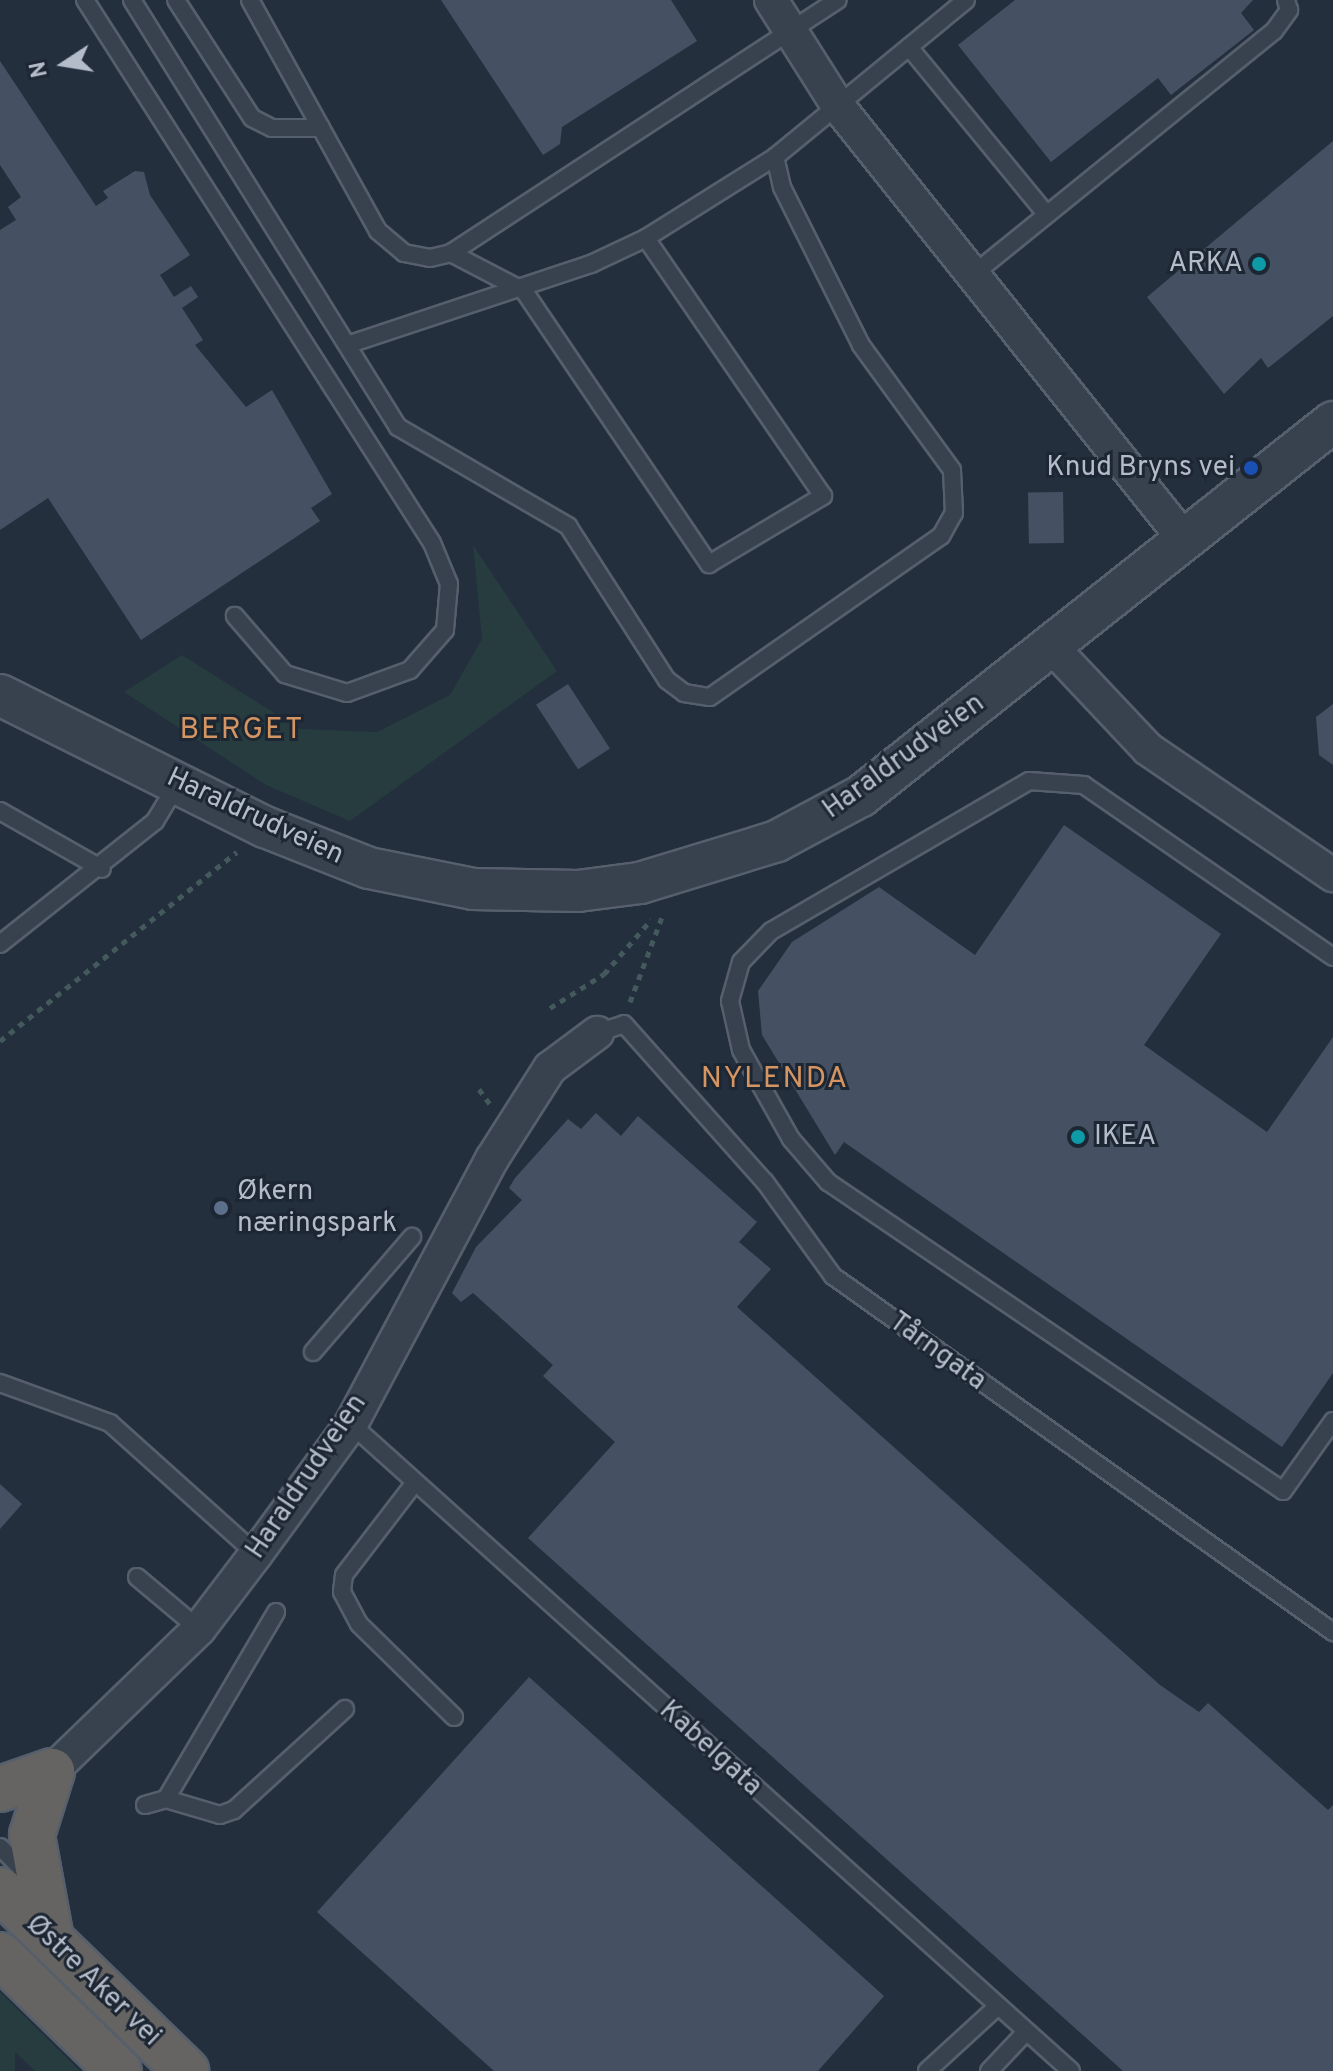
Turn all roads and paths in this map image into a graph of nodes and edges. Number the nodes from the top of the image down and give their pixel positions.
1 (85, 0) edge
2 (132, 0) edge
3 (176, 0) edge
4 (250, 0) edge
5 (771, 0) edge
6 (838, 0) edge
7 (966, 0) edge
8 (1286, 0) edge
9 (789, 30) junction
10 (909, 47) junction
11 (838, 106) junction
12 (321, 128) junction
13 (775, 157) junction
14 (1047, 215) junction
15 (646, 238) junction
16 (451, 253) junction
17 (970, 277) junction
18 (524, 291) junction
19 (350, 344) junction
20 (1333, 422) edge
21 (1184, 539) junction
22 (235, 616) dead end
23 (1051, 646) junction
24 (0, 695) edge
25 (178, 783) junction
26 (0, 811) edge
27 (244, 846) dead end
28 (102, 869) junction
29 (1333, 875) edge
30 (0, 944) edge
31 (1332, 953) edge
32 (550, 1008) dead end
33 (610, 1029) junction
34 (0, 1041) edge
35 (412, 1237) dead end
36 (313, 1352) dead end
37 (0, 1383) edge
38 (1333, 1421) edge
39 (351, 1424) junction
40 (413, 1485) junction
41 (256, 1554) junction
42 (137, 1577) dead end
43 (276, 1612) dead end
44 (199, 1629) junction
45 (1333, 1632) edge
46 (345, 1709) dead end
47 (454, 1717) dead end
48 (52, 1771) junction
49 (0, 1789) edge
50 (166, 1799) junction
51 (145, 1805) dead end
52 (0, 1847) edge
53 (20, 1888) edge
54 (0, 1955) edge
55 (998, 2006) junction
56 (1026, 2032) junction
57 (119, 2071) edge
58 (186, 2071) edge
59 (927, 2071) edge
60 (989, 2071) edge
61 (1071, 2071) edge

1 - 22 lane
2 - 19 lane
3 - 12 lane
4 - 12 lane
5 - 9 street
6 - 9 lane
7 - 10 lane
8 - 14 lane
9 - 11 street
9 - 16 lane
10 - 11 lane
10 - 14 lane
11 - 13 lane
11 - 17 street
12 - 16 lane
13 - 15 lane
13 - 19 lane
14 - 17 lane
15 - 18 lane
15 - 18 lane
16 - 18 lane
17 - 21 street
18 - 19 lane
20 - 21 street, Haraldrudveien
21 - 23 street, Haraldrudveien
23 - 25 street, Haraldrudveien
23 - 29 street
24 - 25 street, Haraldrudveien
25 - 28 lane
26 - 28 lane
27 - 34 path
28 - 30 lane
31 - 38 lane
32 - 33 path
33 - 39 street, Haraldrudveien
33 - 45 lane, Tårngata
35 - 36 lane
37 - 41 lane
39 - 40 lane, Kabelgata
39 - 41 street, Haraldrudveien
40 - 47 lane
40 - 55 lane, Kabelgata
41 - 44 street, Haraldrudveien
42 - 44 lane
43 - 50 lane
44 - 48 street, Haraldrudveien
46 - 50 lane
48 - 49 highway
48 - 53 highway
50 - 51 lane
52 - 53 lane
53 - 58 highway, Østre Aker vei
54 - 57 highway, Østre Aker vei
55 - 56 lane, Kabelgata
55 - 59 lane
56 - 60 lane
56 - 61 lane, Kabelgata

